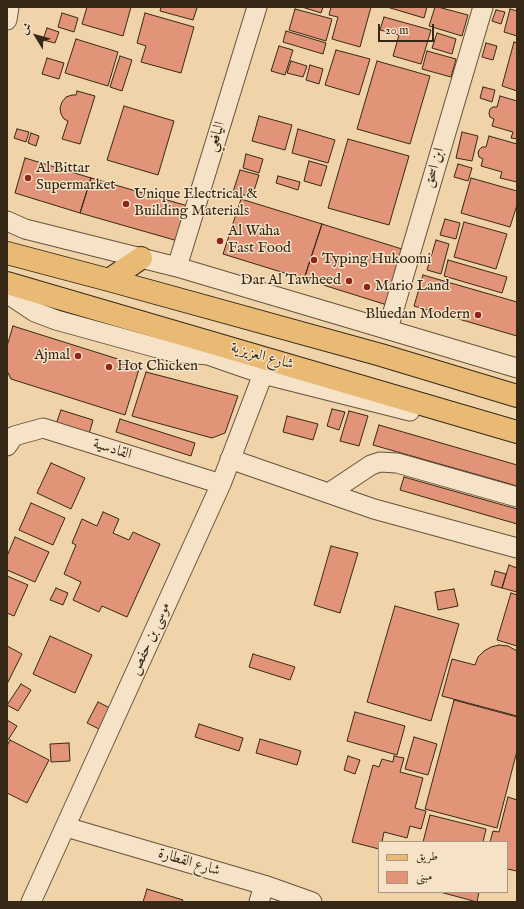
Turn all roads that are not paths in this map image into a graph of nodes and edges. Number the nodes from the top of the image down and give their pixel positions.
1 (9, 7) edge
2 (257, 7) edge
3 (483, 7) edge
4 (7, 10) edge
5 (7, 20) edge
6 (7, 220) edge
7 (7, 253) edge
8 (141, 258) junction
9 (177, 267) junction
10 (109, 280) junction
11 (7, 283) edge
12 (7, 291) edge
13 (388, 329) junction
14 (517, 368) edge
15 (263, 374) junction
16 (517, 396) edge
17 (460, 415) junction
18 (517, 432) edge
19 (7, 446) edge
20 (230, 459) junction
21 (221, 484) junction
22 (329, 493) junction
23 (517, 497) edge
24 (517, 548) edge
25 (66, 826) junction
26 (262, 894) edge
27 (31, 902) edge
28 (312, 902) edge

1 - 4 street
1 - 5 street
2 - 9 street, اليافعي
3 - 13 street, ابن اسحق
6 - 8 street
7 - 10 main road
8 - 9 street
8 - 10 main road
9 - 13 street
10 - 16 main road
11 - 17 main road, شارع العزيزية
12 - 15 street
13 - 14 street
15 - 17 street
15 - 20 street, موسى بن حفص
17 - 18 main road, شارع العزيزية
19 - 21 street, القادسية
20 - 21 street, موسى بن حفص
20 - 22 street
21 - 25 street, موسى بن حفص
22 - 23 street
22 - 24 street
25 - 26 street, شارع القطارة
25 - 27 street, موسى بن حفص
26 - 28 street, شارع القطارة

